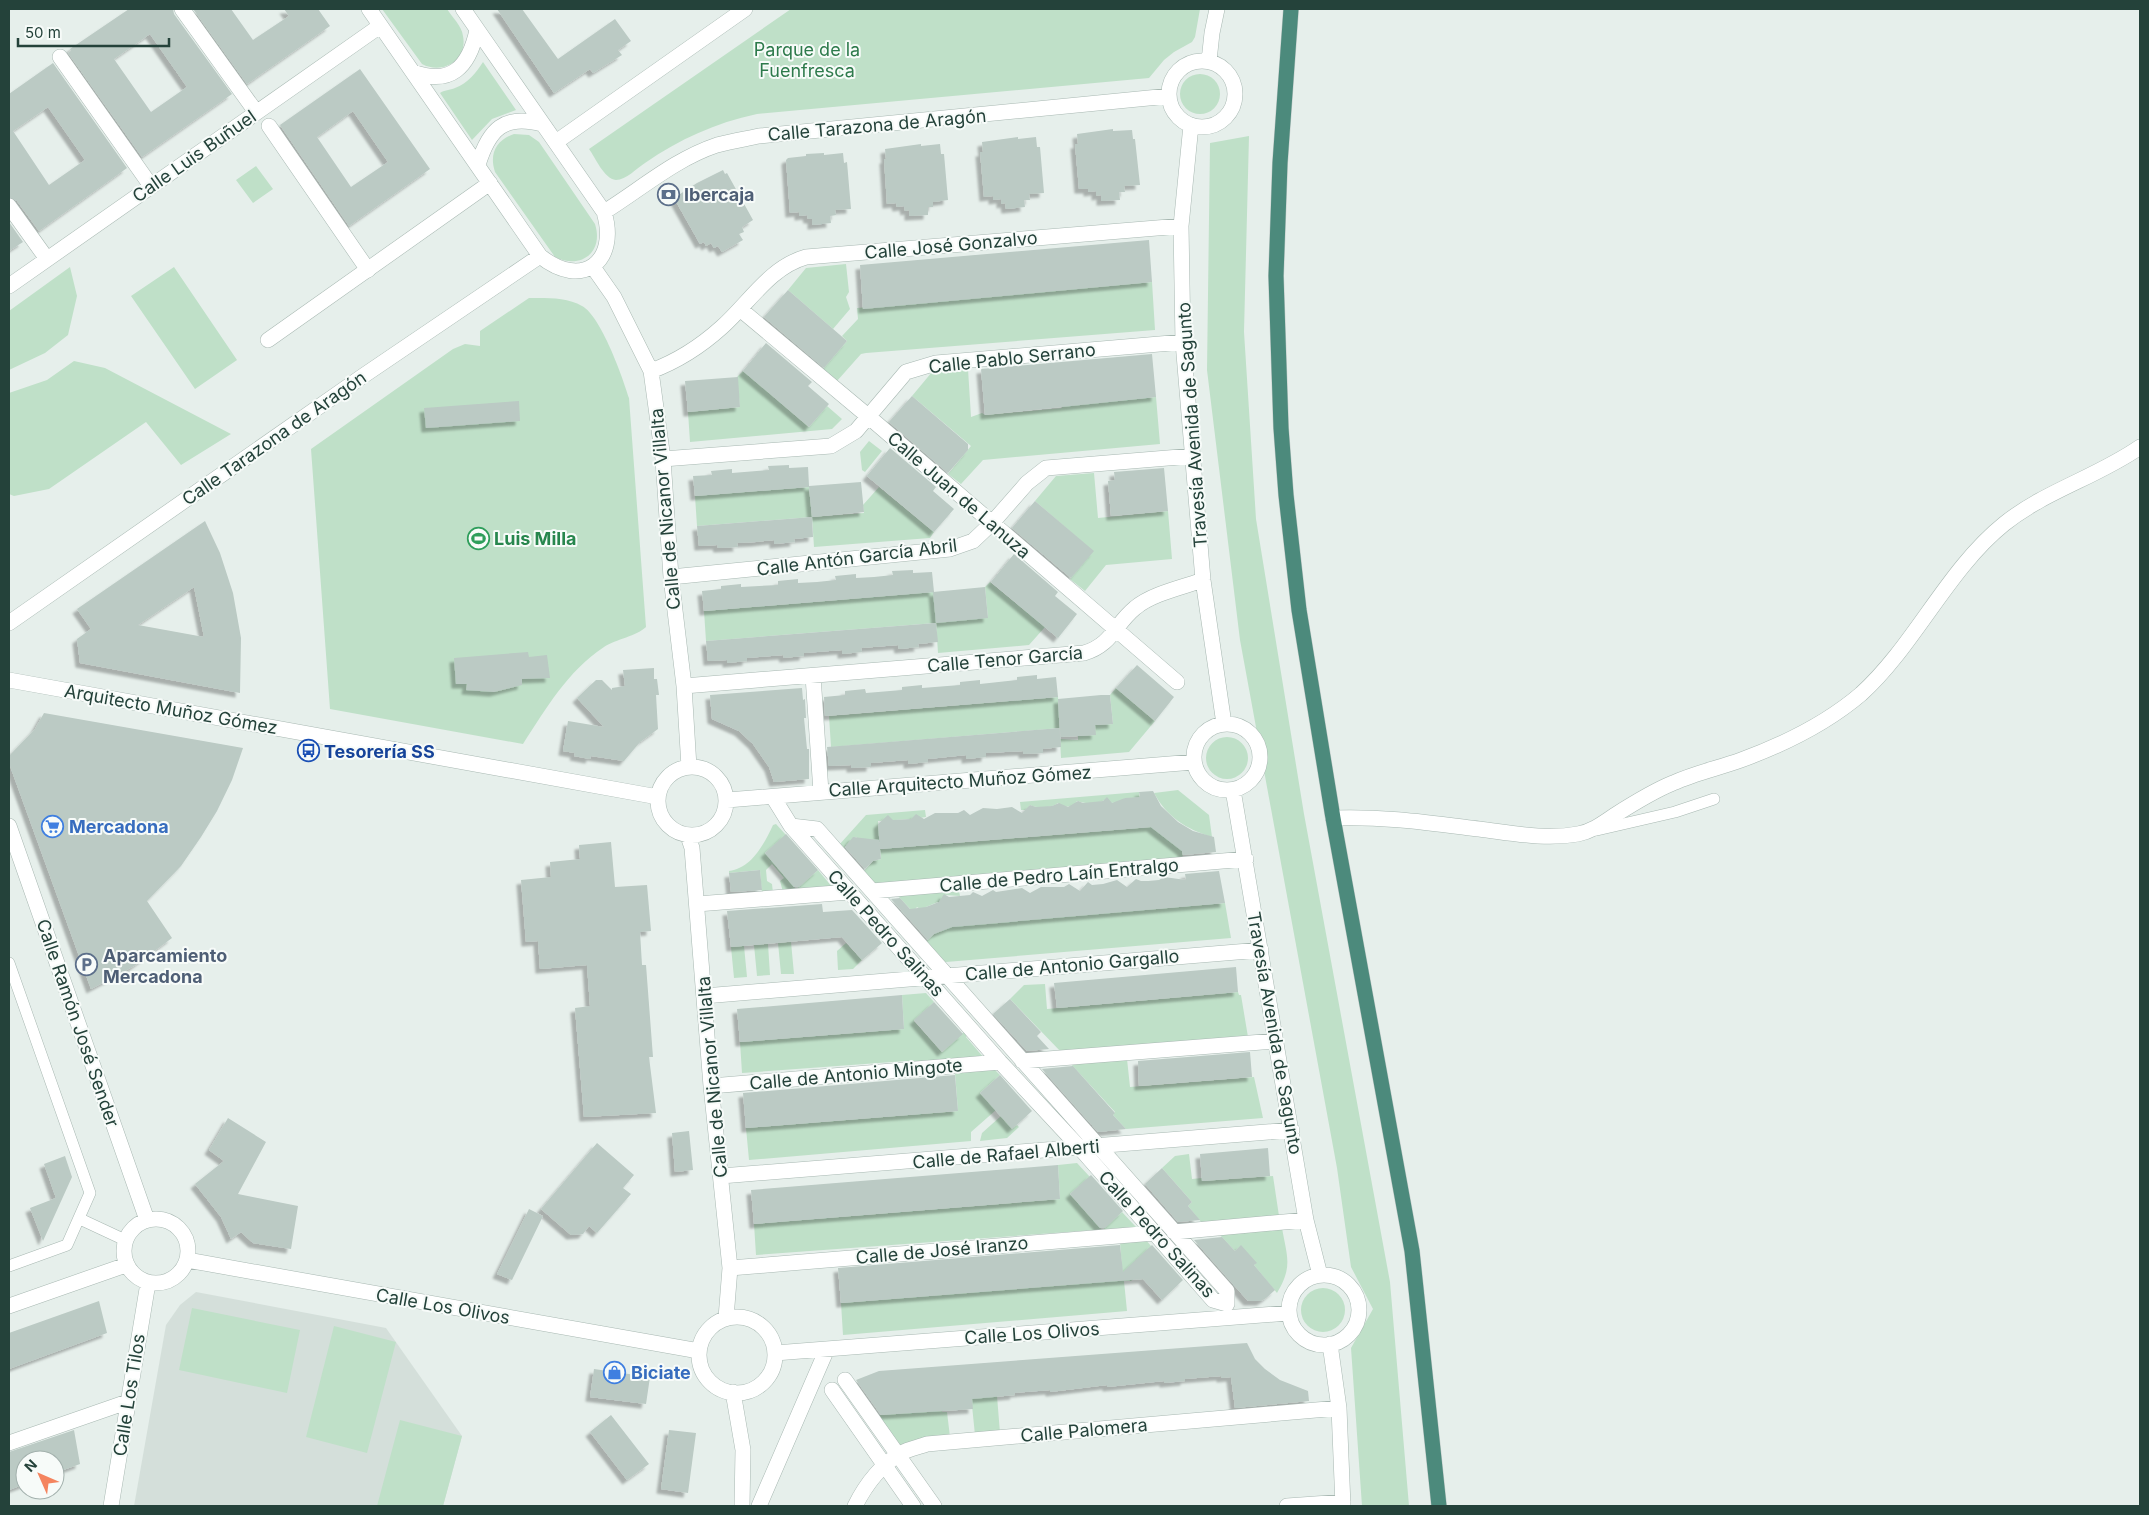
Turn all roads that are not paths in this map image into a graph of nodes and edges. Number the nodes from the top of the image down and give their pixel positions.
1 (182, 9) edge
2 (369, 9) edge
3 (463, 9) edge
4 (745, 9) edge
5 (1218, 9) edge
6 (1292, 9) edge
7 (380, 26) junction
8 (477, 30) junction
9 (60, 57) dead end
10 (1209, 61) junction
11 (413, 72) junction
12 (1169, 96) junction
13 (256, 112) junction
14 (542, 124) junction
15 (1191, 125) junction
16 (269, 126) dead end
17 (556, 142) junction
18 (478, 165) junction
19 (490, 183) junction
20 (151, 186) junction
21 (9, 206) edge
22 (604, 212) junction
23 (1181, 226) junction
24 (540, 256) junction
25 (47, 259) junction
26 (593, 266) junction
27 (368, 270) junction
28 (9, 286) edge
29 (740, 309) junction
30 (268, 340) dead end
31 (1183, 342) junction
32 (651, 371) junction
33 (869, 417) junction
34 (2140, 447) edge
35 (1192, 456) junction
36 (663, 459) junction
37 (992, 523) junction
38 (671, 577) junction
39 (1203, 580) junction
40 (9, 622) edge
41 (1116, 631) junction
42 (813, 676) junction
43 (9, 680) edge
44 (1177, 682) dead end
45 (684, 686) junction
46 (1224, 724) junction
47 (1194, 762) junction
48 (689, 767) junction
49 (1233, 790) junction
50 (821, 792) junction
51 (773, 796) junction
52 (658, 797) junction
53 (1714, 799) dead end
54 (727, 800) junction
55 (1332, 818) junction
56 (9, 826) edge
57 (791, 826) junction
58 (1593, 830) junction
59 (688, 836) junction
60 (1246, 859) junction
61 (872, 891) junction
62 (848, 892) junction
63 (697, 904) junction
64 (1261, 950) junction
65 (9, 963) edge
66 (948, 975) junction
67 (925, 977) junction
68 (704, 996) junction
69 (1276, 1042) junction
70 (1022, 1061) junction
71 (1000, 1062) junction
72 (711, 1086) junction
73 (1292, 1130) junction
74 (1097, 1147) junction
75 (1080, 1148) junction
76 (720, 1176) junction
77 (80, 1218) junction
78 (147, 1220) junction
79 (1306, 1220) junction
80 (1174, 1232) junction
81 (1154, 1233) junction
82 (125, 1240) junction
83 (187, 1260) junction
84 (126, 1265) junction
85 (9, 1266) edge
86 (730, 1268) junction
87 (1320, 1275) junction
88 (148, 1283) junction
89 (9, 1306) edge
90 (1289, 1313) junction
91 (726, 1318) junction
92 (1330, 1344) junction
93 (827, 1349) junction
94 (699, 1351) junction
95 (775, 1353) junction
96 (845, 1380) dead end
97 (832, 1390) dead end
98 (733, 1392) junction
99 (127, 1402) junction
100 (1339, 1408) junction
101 (9, 1443) edge
102 (899, 1455) junction
103 (885, 1466) junction
104 (1343, 1504) edge
105 (111, 1506) edge
106 (742, 1506) edge
107 (759, 1506) edge
108 (856, 1506) edge
109 (913, 1506) edge
110 (934, 1506) edge
111 (1287, 1506) edge
112 (1439, 1506) edge

1 - 13 street
2 - 7 street
3 - 8 street
4 - 17 street
5 - 10 street
6 - 55 highway
7 - 11 street
7 - 13 street, Calle Luis Buñuel
8 - 11 street
8 - 14 street
9 - 20 street
10 - 12 street
10 - 15 street
11 - 18 street
12 - 15 street
12 - 22 street, Calle Tarazona de Aragón
13 - 20 street, Calle Luis Buñuel
14 - 17 street
14 - 18 street
15 - 23 street, Travesía Avenida de Sagunto
16 - 27 street
17 - 22 street
18 - 19 street
19 - 24 street
19 - 27 street
20 - 25 street, Calle Luis Buñuel
21 - 25 street
22 - 26 street
23 - 29 street, Calle José Gonzalvo
23 - 31 street, Travesía Avenida de Sagunto
24 - 26 street
24 - 40 street, Calle Tarazona de Aragón
25 - 28 street, Calle Luis Buñuel
26 - 32 street, Calle de Nicanor Villalta
27 - 30 street
29 - 32 street, Calle José Gonzalvo
29 - 33 street, Calle Juan de Lanuza
31 - 33 street, Calle Pablo Serrano
31 - 35 street, Travesía Avenida de Sagunto
32 - 36 street, Calle de Nicanor Villalta
33 - 36 street, Calle Pablo Serrano
33 - 37 street, Calle Juan de Lanuza
34 - 58 street
35 - 37 street, Calle Antón García Abril
35 - 39 street, Travesía Avenida de Sagunto
36 - 38 street, Calle de Nicanor Villalta
37 - 38 street, Calle Antón García Abril
37 - 41 street, Calle Juan de Lanuza
38 - 45 street, Calle de Nicanor Villalta
39 - 41 street, Calle Tenor García
39 - 46 street, Travesía Avenida de Sagunto
41 - 42 street, Calle Tenor García
41 - 44 street, Calle Juan de Lanuza
42 - 45 street, Calle Tenor García
42 - 50 street
43 - 52 street, Arquitecto Muñoz Gómez
45 - 48 street, Calle de Nicanor Villalta
46 - 47 street
46 - 49 street
47 - 49 street
47 - 50 street, Calle Arquitecto Muñoz Gómez
48 - 52 street
48 - 54 street
49 - 60 street, Travesía Avenida de Sagunto
50 - 51 street, Calle Arquitecto Muñoz Gómez
51 - 54 street, Calle Arquitecto Muñoz Gómez
51 - 57 street, Calle Pedro Salinas
52 - 59 street
53 - 58 lane
54 - 59 street
55 - 58 street
55 - 112 highway
56 - 78 street, Calle Ramón José Sender
57 - 61 street, Calle Pedro Salinas
57 - 62 street, Calle Pedro Salinas
59 - 63 street, Calle de Nicanor Villalta
60 - 61 street, Calle de Pedro Laín Entralgo
60 - 64 street, Travesía Avenida de Sagunto
61 - 66 street, Calle Pedro Salinas
62 - 63 street
62 - 67 street, Calle Pedro Salinas
63 - 68 street, Calle de Nicanor Villalta
64 - 66 street, Calle de Antonio Gargallo
64 - 69 street, Travesía Avenida de Sagunto
65 - 77 lane
66 - 67 street, Calle de Antonio Gargallo
66 - 70 street, Calle Pedro Salinas
67 - 68 street, Calle de Antonio Gargallo
67 - 71 street, Calle Pedro Salinas
68 - 72 street, Calle de Nicanor Villalta
69 - 70 street
69 - 73 street, Travesía Avenida de Sagunto
70 - 74 street, Calle Pedro Salinas
71 - 72 street, Calle de Antonio Mingote
71 - 75 street, Calle Pedro Salinas
72 - 76 street, Calle de Nicanor Villalta
73 - 74 street, Calle de Rafael Alberti
73 - 79 street, Travesía Avenida de Sagunto
74 - 75 street, Calle de Rafael Alberti
74 - 80 street, Calle Pedro Salinas
75 - 76 street, Calle de Rafael Alberti
75 - 81 street, Calle Pedro Salinas
76 - 86 street, Calle de Nicanor Villalta
77 - 82 lane
77 - 85 lane
78 - 82 street
78 - 83 street
79 - 80 street
79 - 87 street, Travesía Avenida de Sagunto
80 - 81 street, Calle Pedro Salinas
81 - 86 street, Calle de José Iranzo
82 - 84 street
83 - 88 street
83 - 94 street, Calle Los Olivos
84 - 88 street
84 - 89 street
86 - 91 street, Calle de Nicanor Villalta
87 - 90 street
87 - 92 street
88 - 99 street, Calle Los Tilos
90 - 92 street
90 - 93 street, Calle Los Olivos
91 - 94 street
91 - 95 street
92 - 100 street
93 - 95 street, Calle Los Olivos
93 - 107 street
94 - 98 street
95 - 98 street
96 - 102 street
97 - 103 street
98 - 106 street
99 - 101 street
99 - 105 street, Calle Los Tilos
100 - 102 street, Calle Palomera
100 - 104 street
102 - 103 street, Calle Palomera
102 - 110 street
103 - 108 street, Calle Palomera
103 - 109 street
104 - 111 street

